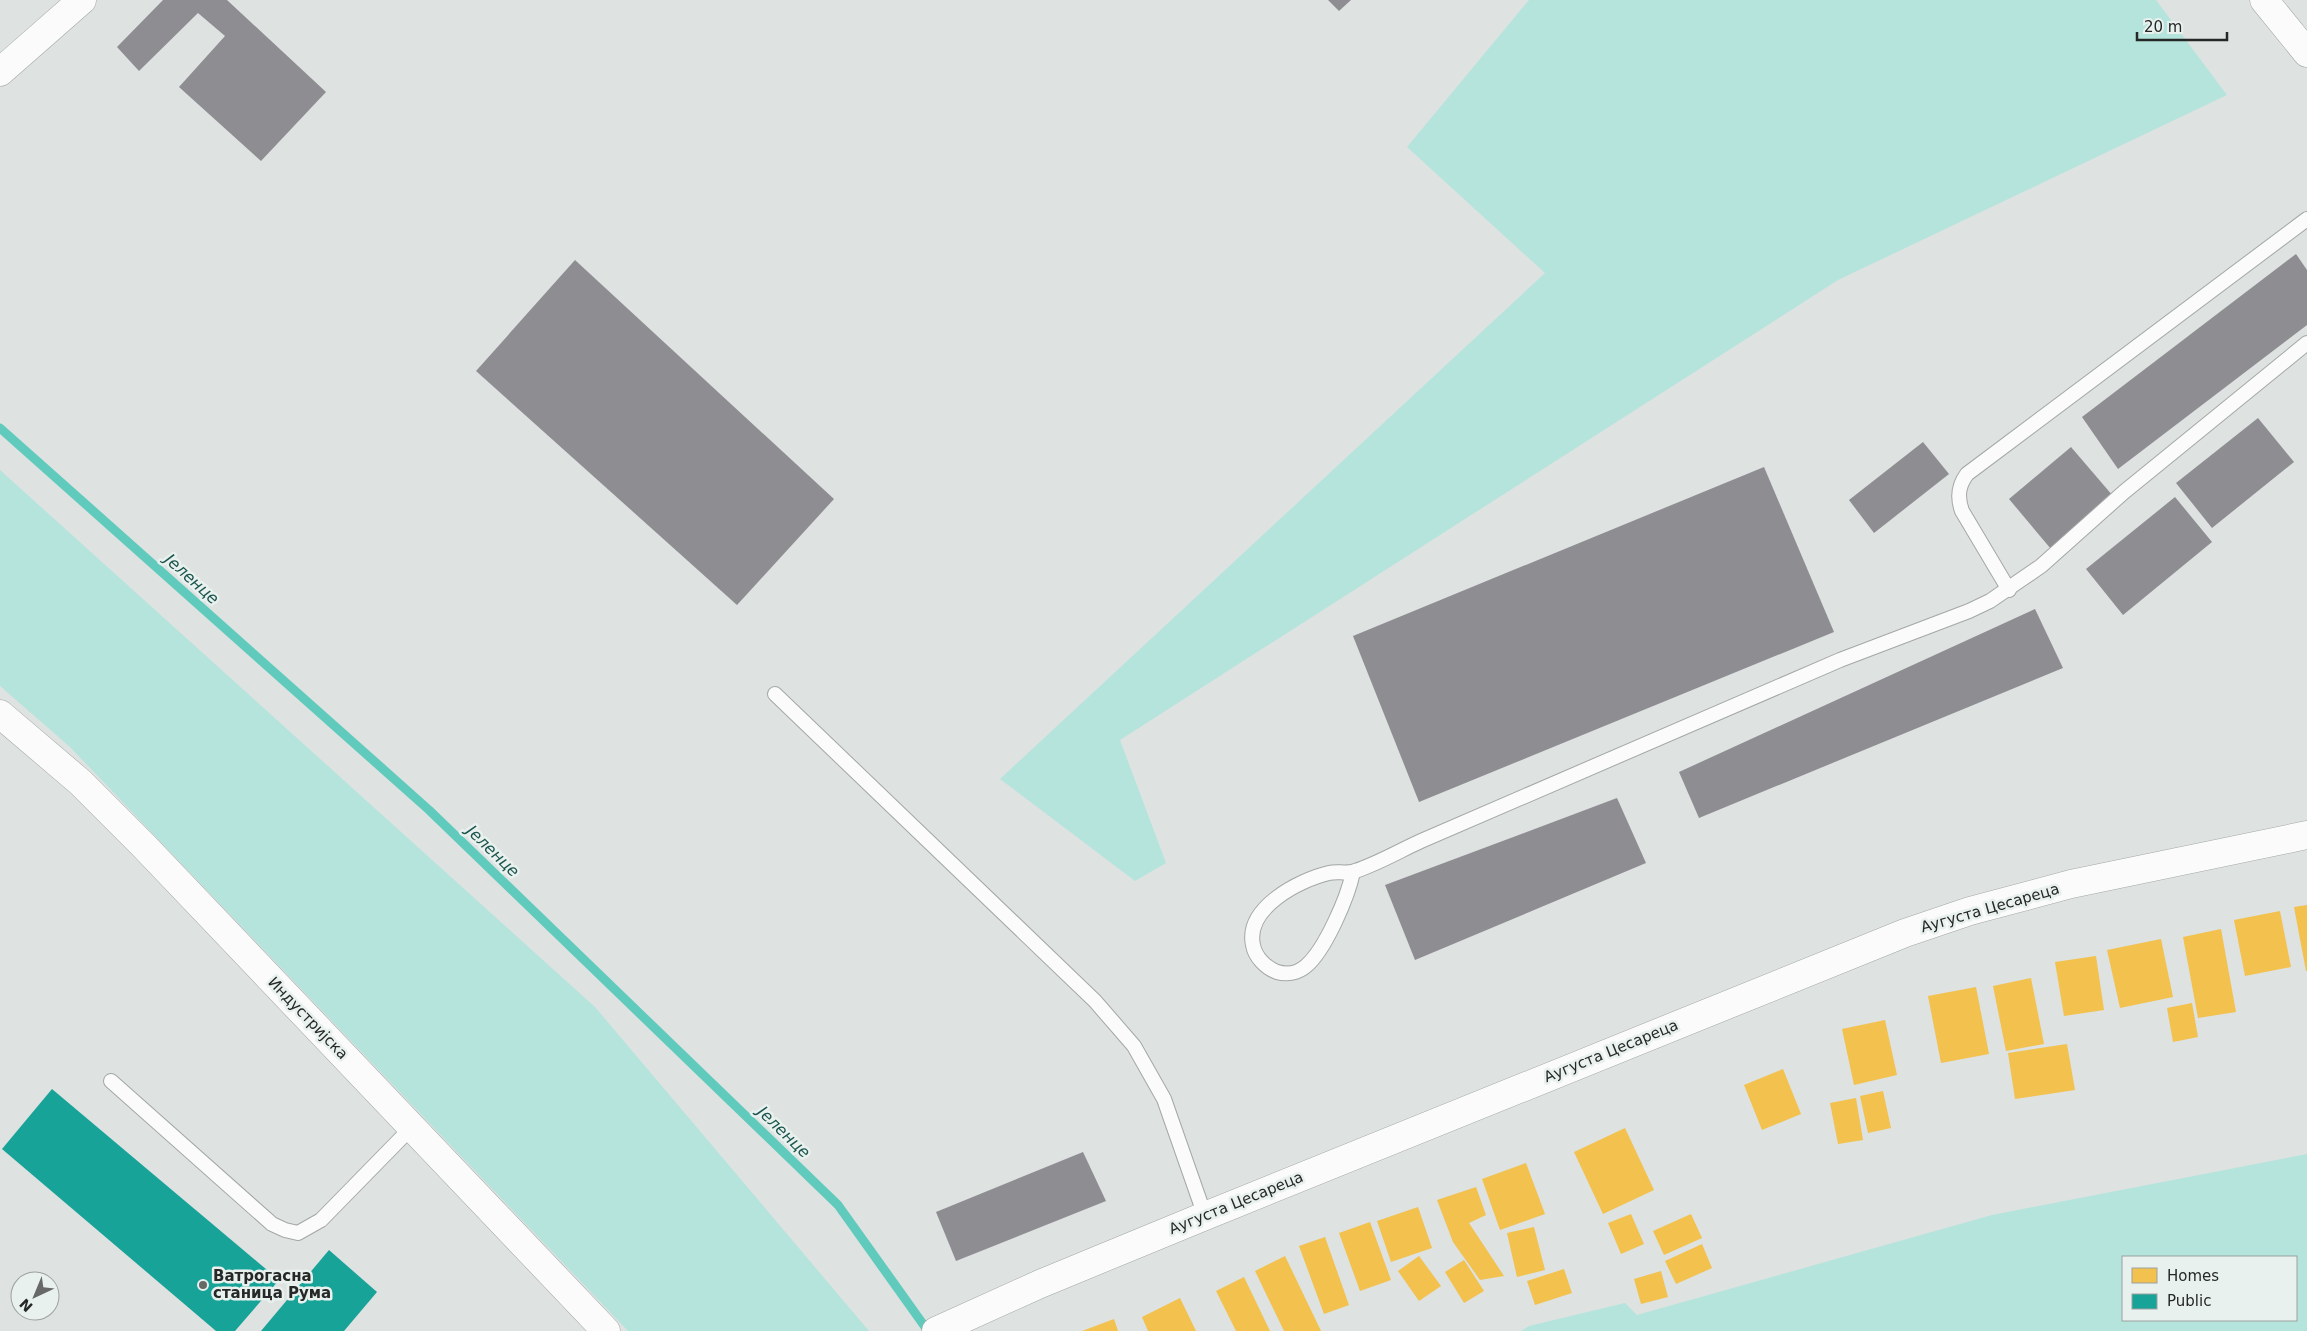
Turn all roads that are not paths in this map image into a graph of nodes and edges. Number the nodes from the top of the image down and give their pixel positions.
1 (82, 0) edge
2 (2264, 0) edge
3 (2307, 53) edge
4 (0, 72) edge
5 (2307, 219) edge
6 (2307, 343) edge
7 (2009, 590) junction
8 (776, 694) dead end
9 (0, 714) edge
10 (2307, 835) edge
11 (1353, 872) junction
12 (111, 1081) dead end
13 (412, 1127) junction
14 (1205, 1216) junction
15 (942, 1329) edge
16 (606, 1331) edge

1 - 4 street
2 - 3 street
5 - 7 lane
6 - 7 lane
7 - 11 lane
8 - 14 lane
9 - 13 street, Индустријска
10 - 14 street, Аугуста Цесареца
11 - 11 lane
12 - 13 lane
13 - 16 street, Индустријска
14 - 15 street, Аугуста Цесареца

